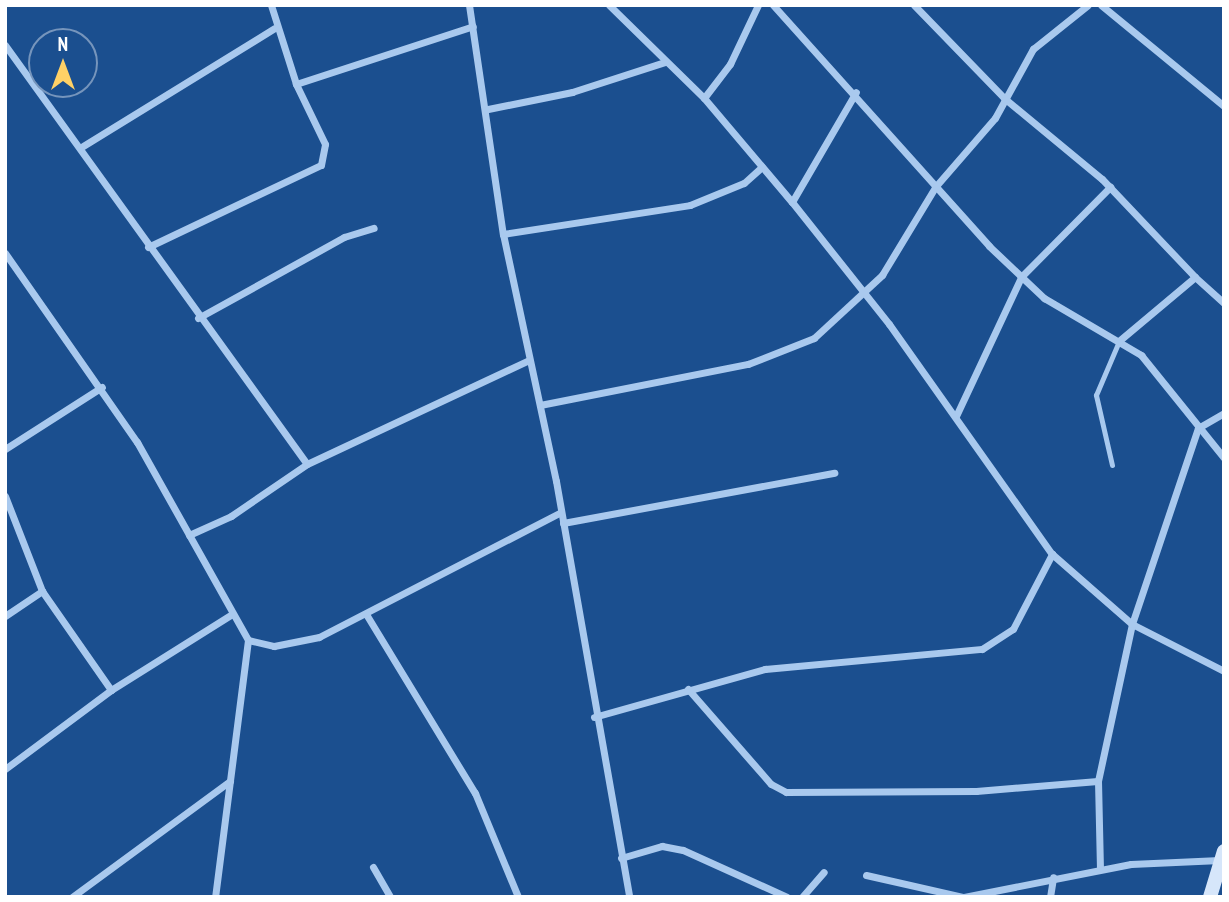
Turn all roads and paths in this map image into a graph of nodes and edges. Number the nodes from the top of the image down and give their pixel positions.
1 (271, 5) edge
2 (469, 5) edge
3 (609, 5) edge
4 (758, 5) edge
5 (773, 5) edge
6 (914, 5) edge
7 (1088, 5) edge
8 (1101, 5) edge
9 (474, 26) junction
10 (275, 27) junction
11 (5, 45) edge
12 (665, 62) junction
13 (296, 84) junction
14 (856, 92) junction
15 (1003, 98) junction
16 (704, 99) junction
17 (1224, 106) edge
18 (488, 109) junction
19 (83, 146) junction
20 (761, 167) junction
21 (936, 186) junction
22 (1110, 187) junction
23 (792, 202) junction
24 (374, 228) dead end
25 (503, 234) junction
26 (148, 247) junction
27 (5, 253) edge
28 (1021, 277) junction
29 (1195, 277) junction
30 (865, 295) junction
31 (1224, 303) edge
32 (198, 318) junction
33 (1120, 340) junction
34 (529, 360) junction
35 (102, 387) junction
36 (540, 405) junction
37 (1224, 413) edge
38 (956, 416) junction
39 (1198, 429) junction
40 (5, 449) edge
41 (1224, 458) edge
42 (307, 464) junction
43 (1112, 465) dead end
44 (834, 473) dead end
45 (5, 496) edge
46 (561, 512) junction
47 (563, 523) junction
48 (190, 535) junction
49 (1052, 554) junction
50 (42, 590) junction
51 (232, 614) junction
52 (366, 614) junction
53 (5, 616) edge
54 (1132, 624) junction
55 (248, 640) junction
56 (1224, 671) edge
57 (688, 689) junction
58 (111, 690) junction
59 (594, 717) junction
60 (5, 769) edge
61 (230, 781) junction
62 (1098, 781) junction
63 (1222, 855) edge
64 (621, 858) junction
65 (373, 867) dead end
66 (1100, 869) junction
67 (824, 872) dead end
68 (866, 875) dead end
69 (1053, 877) junction
70 (72, 897) edge
71 (215, 897) edge
72 (390, 897) edge
73 (518, 897) edge
74 (629, 897) edge
75 (787, 897) edge
76 (802, 897) edge
77 (963, 897) edge
78 (1050, 897) edge
79 (1210, 897) edge

1 - 10 street
2 - 9 street
3 - 12 street
4 - 16 street
5 - 14 street
6 - 15 street
7 - 15 street
8 - 17 street
9 - 13 street
9 - 18 street
10 - 13 street
10 - 19 street
11 - 19 street
12 - 16 street
12 - 18 street
13 - 26 street
14 - 21 street
14 - 23 street
15 - 21 street
15 - 22 street
16 - 20 street
18 - 25 street
19 - 26 street
20 - 23 street
20 - 25 street
21 - 28 street
21 - 30 street
22 - 28 street
22 - 29 street
23 - 30 street
24 - 32 street
25 - 34 street
26 - 32 street
27 - 35 street
28 - 33 street
28 - 38 street
29 - 31 street
29 - 33 street
30 - 36 street
30 - 38 street
32 - 42 street
33 - 39 street
33 - 43 lane
34 - 36 street
34 - 42 street
35 - 40 street
35 - 48 street
36 - 46 street
37 - 39 street
38 - 49 street
39 - 41 street
39 - 54 street
42 - 48 street
44 - 47 street
45 - 50 street
46 - 47 street
46 - 52 street
47 - 59 street
48 - 51 street
49 - 54 street
49 - 57 street
50 - 53 street
50 - 58 street
51 - 55 street
51 - 58 street
52 - 55 street
52 - 73 street
54 - 56 street
54 - 62 street
55 - 61 street
57 - 59 street
57 - 62 street
58 - 60 street
59 - 64 street
61 - 70 street
61 - 71 street
62 - 66 street
63 - 66 street
63 - 79 street
64 - 74 street
64 - 75 street
65 - 72 street
66 - 69 street
67 - 76 street
68 - 77 street
69 - 77 street
69 - 78 street

